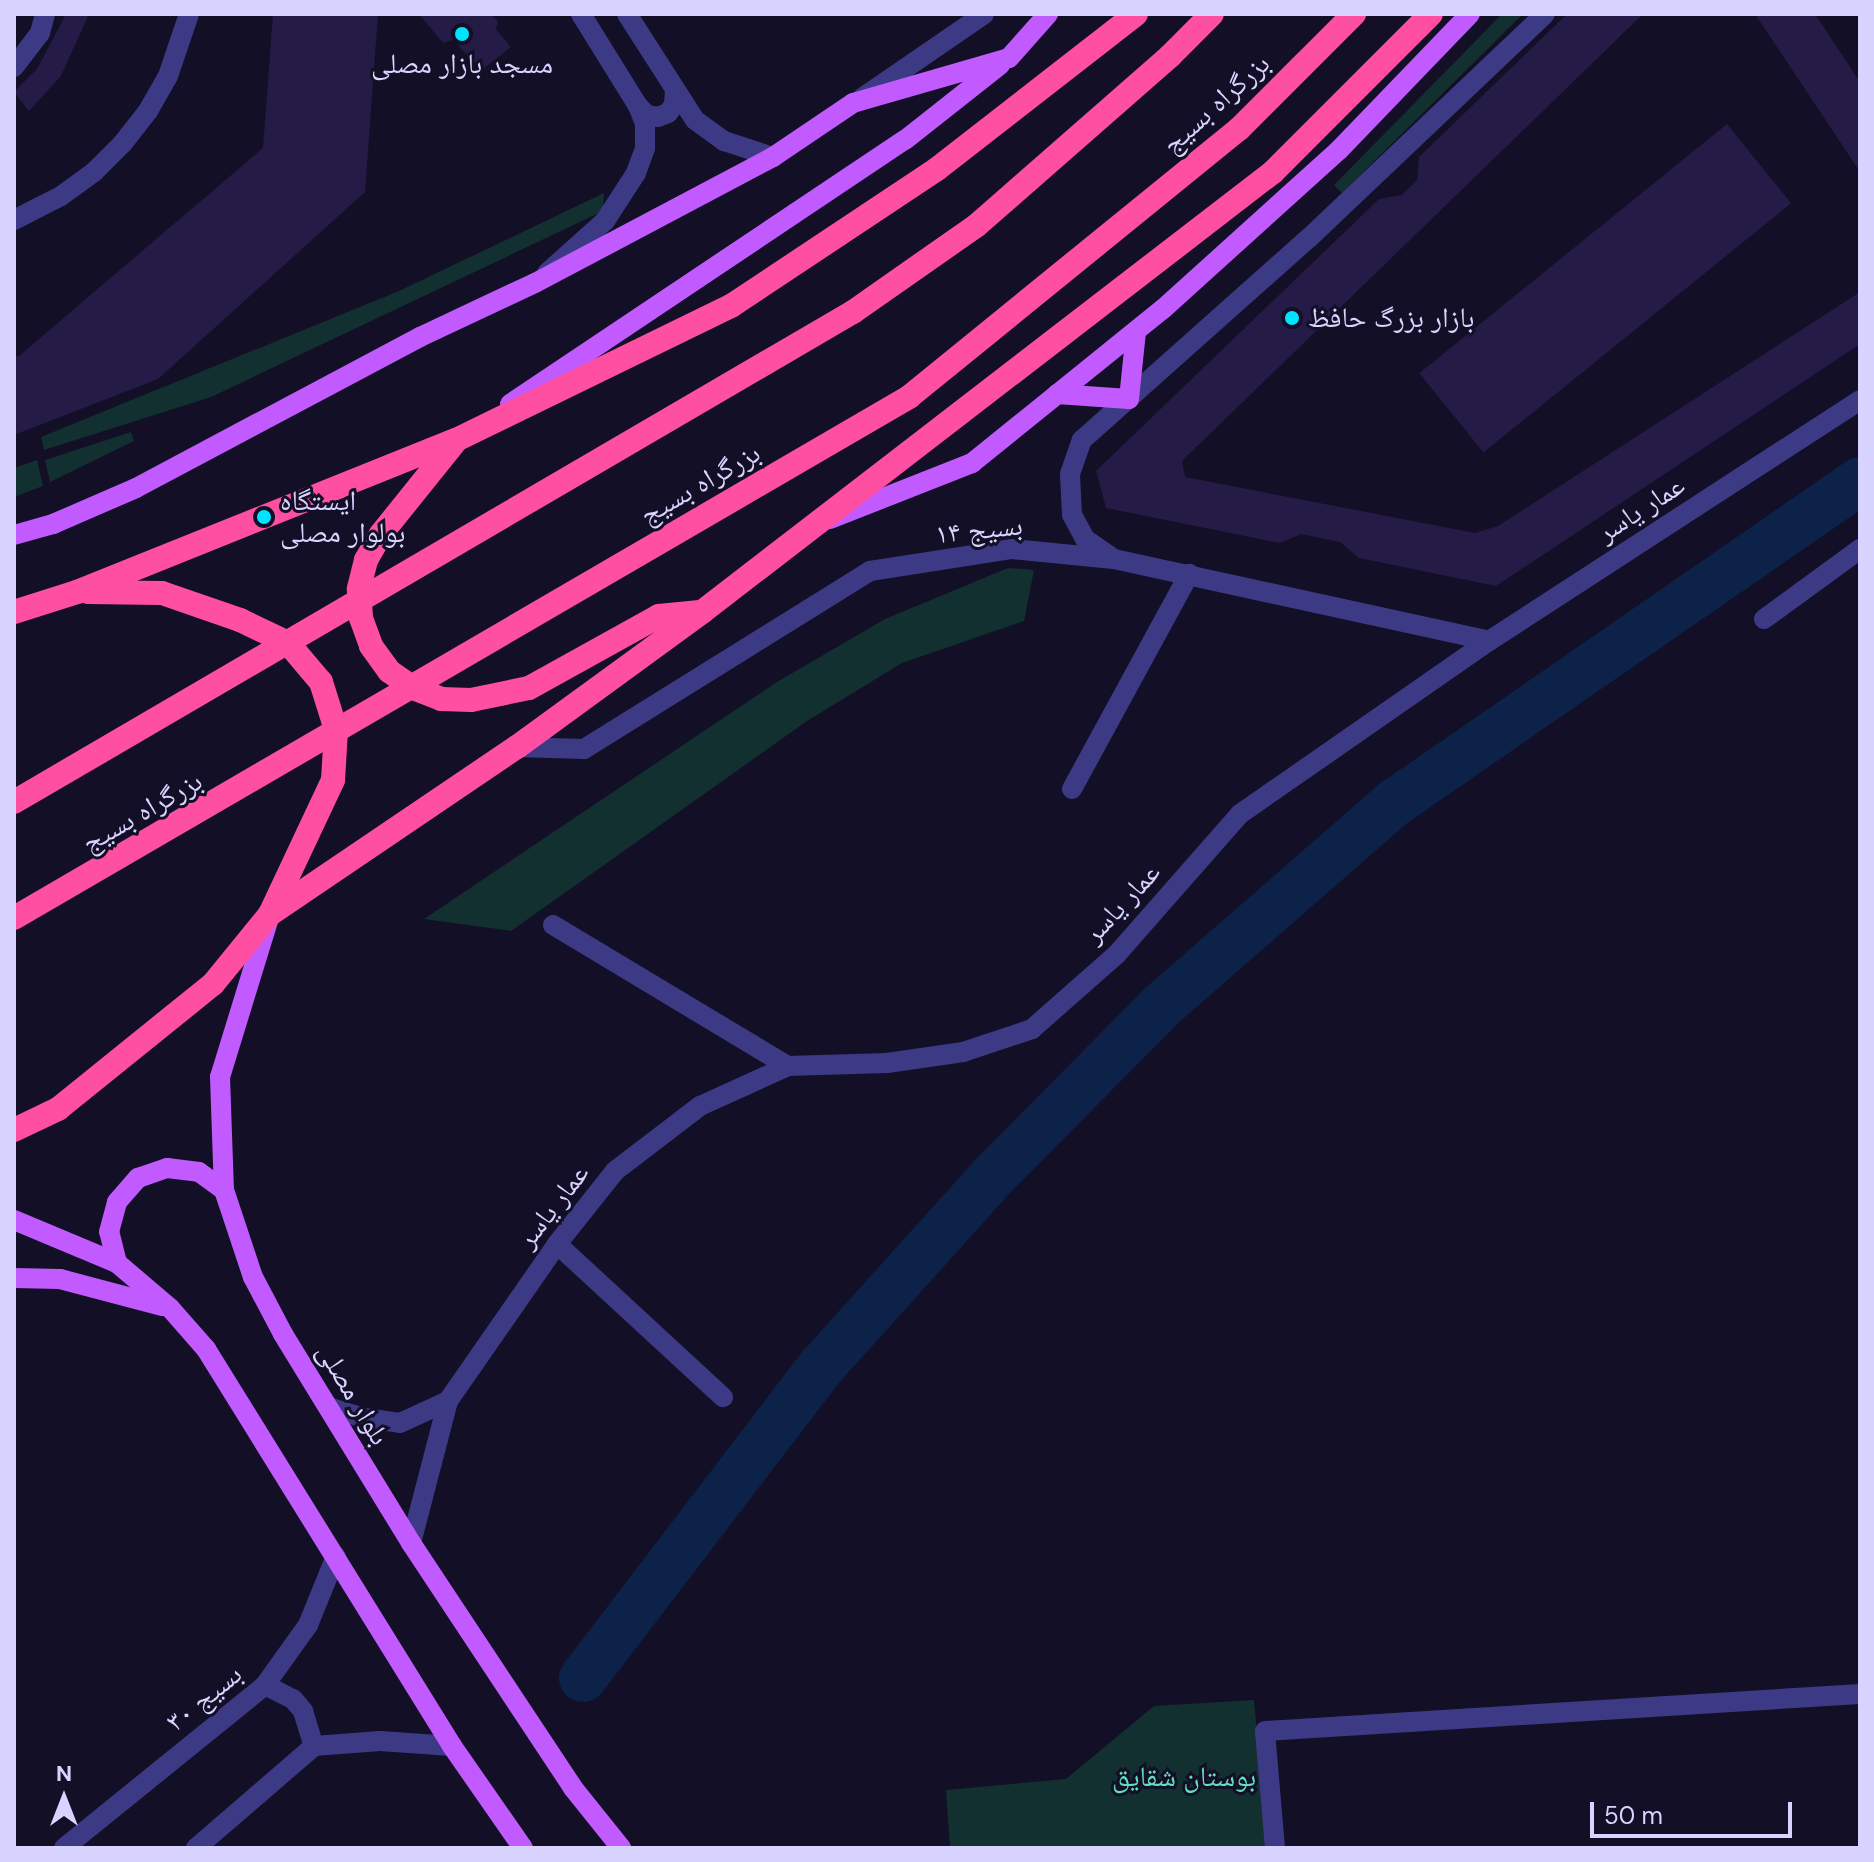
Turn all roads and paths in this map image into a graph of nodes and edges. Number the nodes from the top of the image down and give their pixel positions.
1 (45, 14) edge
2 (189, 14) edge
3 (581, 14) edge
4 (627, 14) edge
5 (984, 14) edge
6 (1048, 14) edge
7 (1061, 14) edge
8 (1136, 14) edge
9 (1212, 14) edge
10 (1354, 14) edge
11 (1431, 14) edge
12 (1470, 14) edge
13 (1545, 14) edge
14 (1009, 58) junction
15 (14, 67) edge
16 (675, 91) junction
17 (853, 103) junction
18 (638, 106) junction
19 (773, 157) junction
20 (14, 220) edge
21 (535, 283) junction
22 (1136, 331) junction
23 (1057, 394) junction
24 (1129, 399) junction
25 (1860, 400) edge
26 (456, 440) junction
27 (816, 524) junction
28 (14, 535) edge
29 (1860, 549) edge
30 (1114, 559) junction
31 (1189, 574) junction
32 (77, 592) junction
33 (14, 600) edge
34 (14, 612) edge
35 (702, 612) junction
36 (1764, 619) dead end
37 (1489, 641) junction
38 (517, 747) junction
39 (1072, 789) dead end
40 (14, 802) edge
41 (270, 914) junction
42 (14, 918) edge
43 (553, 925) dead end
44 (788, 1066) junction
45 (14, 1130) edge
46 (224, 1190) junction
47 (14, 1220) edge
48 (557, 1244) junction
49 (117, 1263) junction
50 (14, 1278) edge
51 (170, 1308) junction
52 (723, 1397) dead end
53 (448, 1401) junction
54 (328, 1407) junction
55 (411, 1543) junction
56 (336, 1556) junction
57 (265, 1685) junction
58 (1860, 1694) edge
59 (314, 1746) junction
60 (452, 1746) junction
61 (64, 1848) edge
62 (196, 1848) edge
63 (523, 1848) edge
64 (621, 1848) edge
65 (1275, 1848) edge

1 - 15 street
2 - 20 street
3 - 18 street
4 - 16 street
5 - 17 street
6 - 14 main road
7 - 14 main road
8 - 26 highway
9 - 40 highway
10 - 42 highway, بزرگراه بسیج
11 - 27 highway
12 - 22 main road
13 - 24 street
14 - 17 main road
14 - 26 main road
16 - 18 street
16 - 19 street
17 - 19 main road
18 - 21 street
19 - 21 main road
21 - 28 main road
22 - 23 main road
22 - 24 main road
23 - 24 main road
23 - 27 main road
24 - 30 street
25 - 37 street, عمار یاسر
26 - 32 highway
26 - 35 highway, bridge
27 - 35 highway
29 - 36 street
30 - 31 street, بسیج ۱۴
30 - 38 street, بسیج ۱۴
31 - 37 street, بسیج ۱۴
31 - 39 street
32 - 33 main road
32 - 34 highway
32 - 41 highway, bridge
35 - 38 highway
37 - 44 street, عمار یاسر
38 - 41 highway
41 - 45 highway
41 - 46 main road, بلوار مصلی
43 - 44 street
44 - 48 street, عمار یاسر
46 - 49 main road
46 - 54 main road, بلوار مصلی
47 - 49 main road
48 - 52 street
48 - 53 street, عمار یاسر
49 - 51 main road
50 - 51 main road
51 - 56 main road
53 - 54 street
53 - 55 street
54 - 55 main road, بلوار مصلی
55 - 64 main road, بلوار مصلی
56 - 57 street, بسیج ۳۰
56 - 60 main road
57 - 59 street
57 - 61 street, بسیج ۳۰
58 - 65 street
59 - 60 street
59 - 62 street
60 - 63 main road

